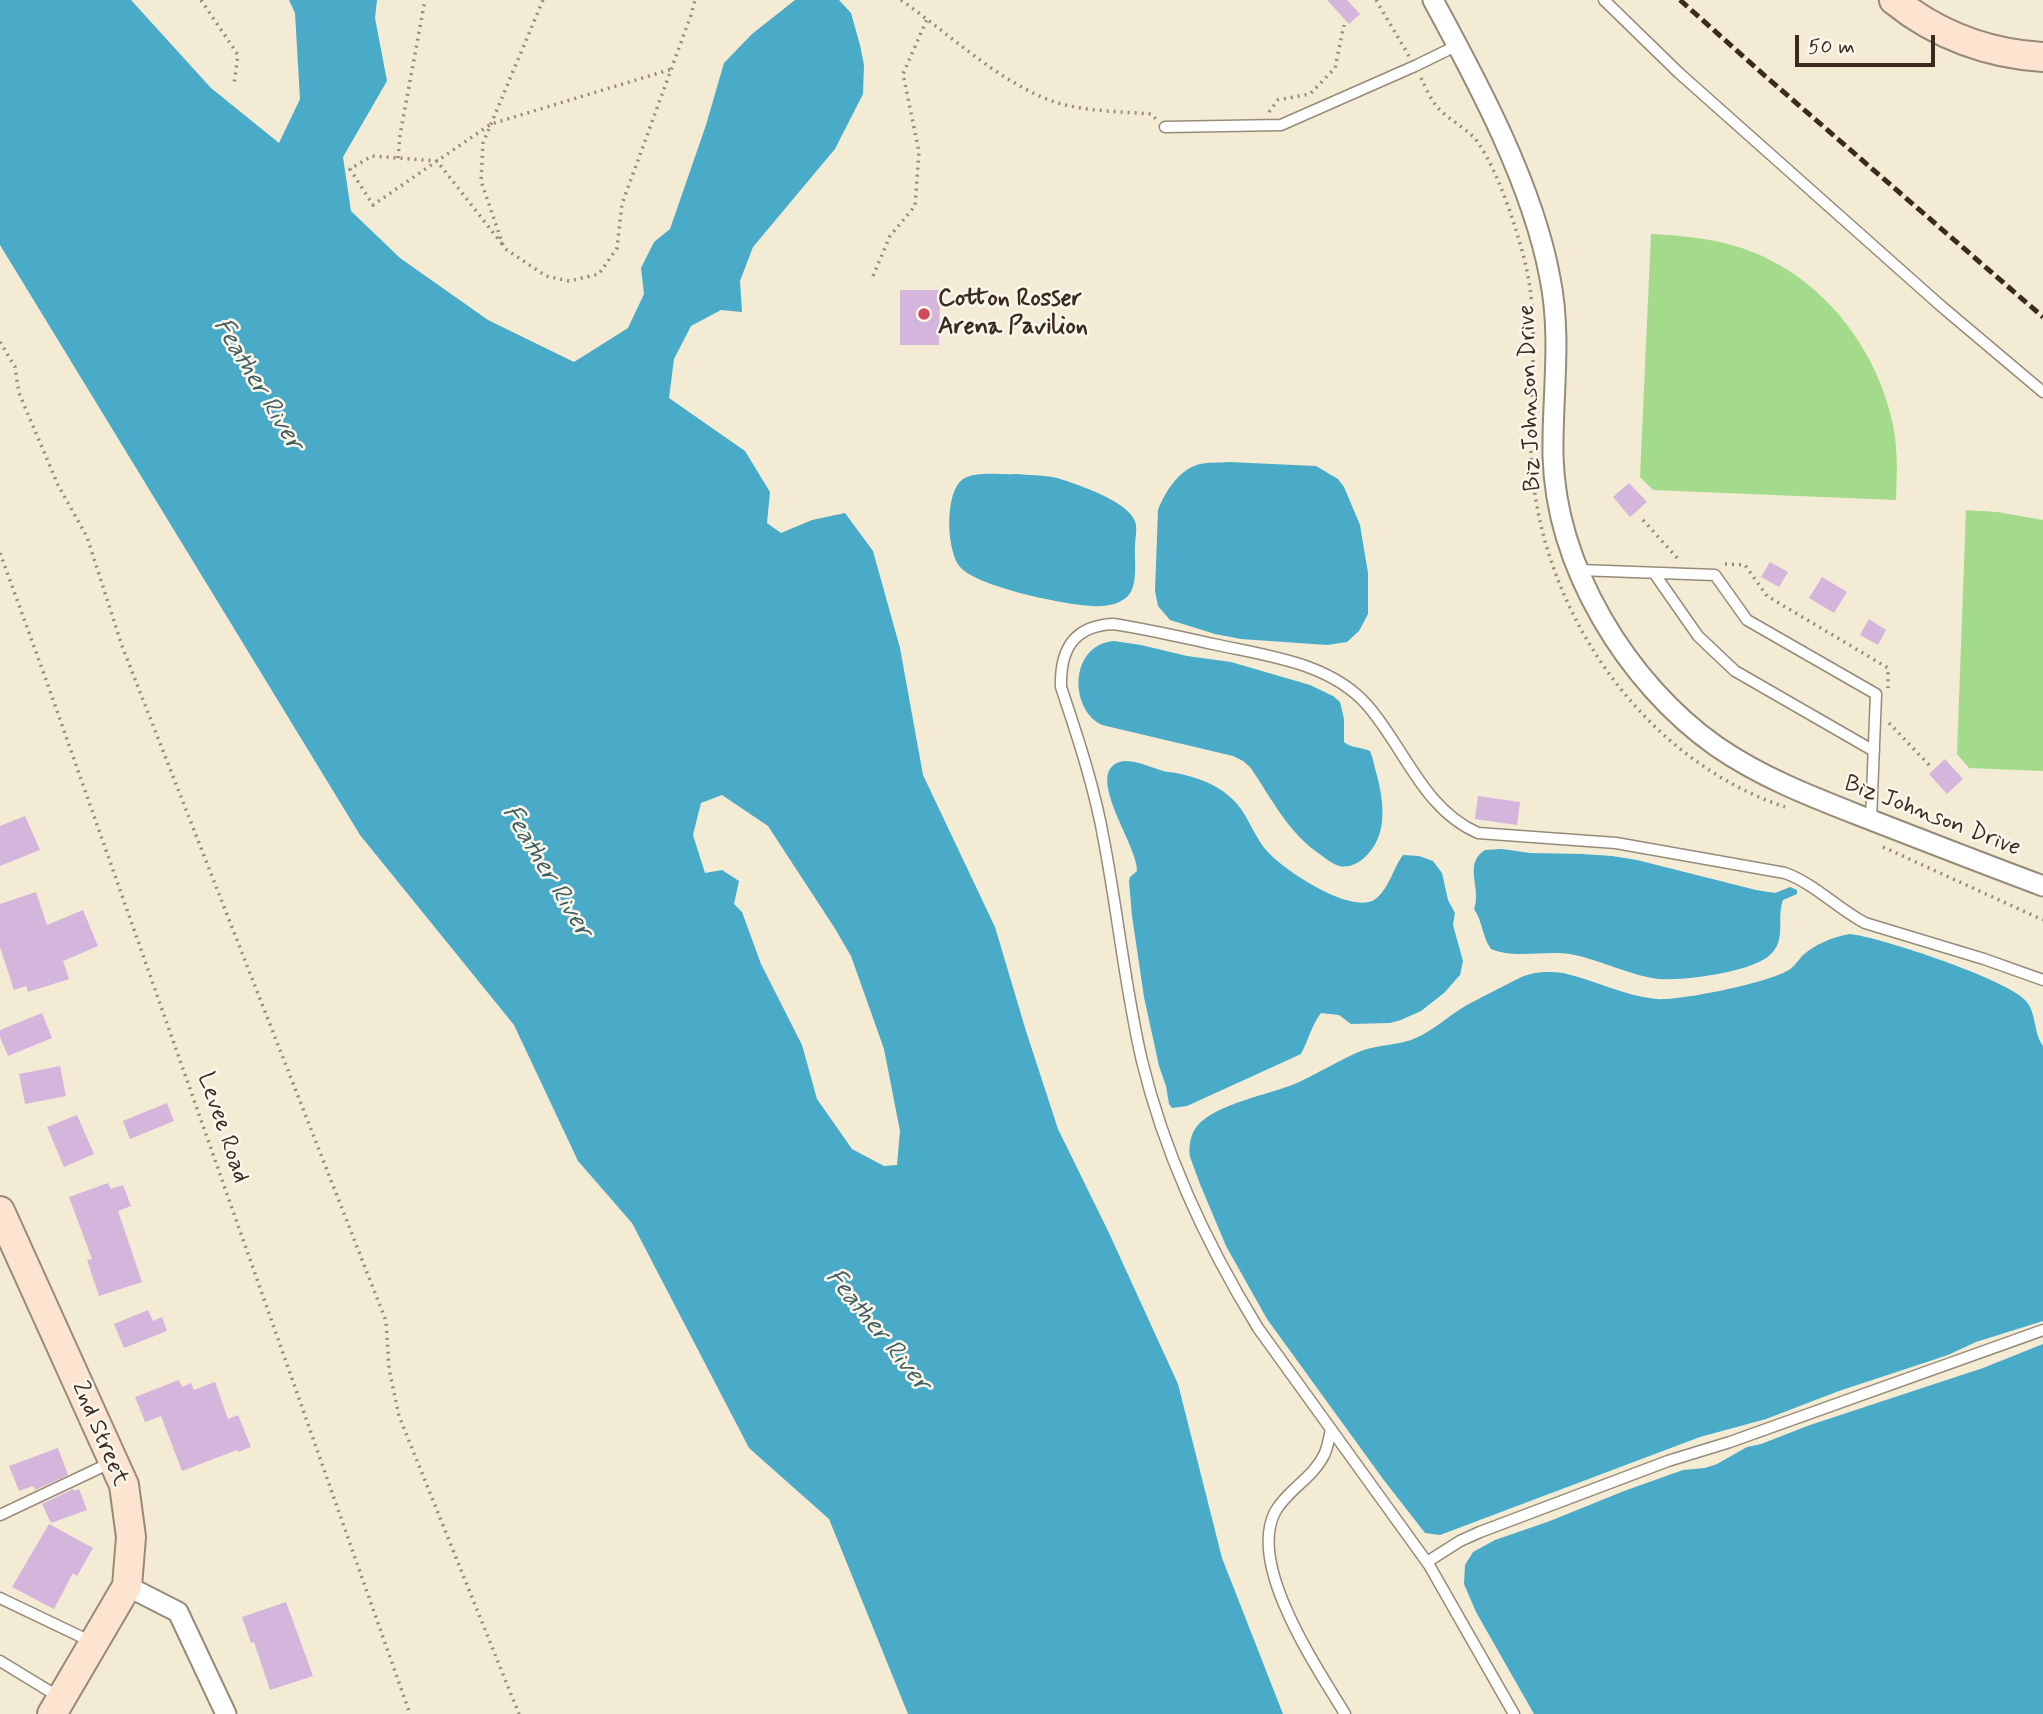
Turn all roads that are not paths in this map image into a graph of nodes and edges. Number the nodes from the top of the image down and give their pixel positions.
1 (1433, 0) edge
2 (1604, 0) edge
3 (1894, 0) edge
4 (1458, 45) junction
5 (2043, 57) edge
6 (1165, 127) road end
7 (2043, 392) edge
8 (1579, 570) junction
9 (1654, 573) junction
10 (1874, 751) junction
11 (1871, 820) junction
12 (2043, 886) edge
13 (2043, 980) edge
14 (0, 1211) edge
15 (2043, 1331) edge
16 (1331, 1429) junction
17 (113, 1461) junction
18 (0, 1515) edge
19 (1427, 1562) junction
20 (127, 1586) junction
21 (0, 1598) edge
22 (93, 1642) junction
23 (0, 1661) edge
24 (56, 1706) edge
25 (226, 1714) edge
26 (1345, 1714) edge
27 (1514, 1714) edge

1 - 4 street, Biz Johnson Drive
2 - 7 lane
3 - 5 main road
4 - 6 lane
4 - 8 street, Biz Johnson Drive
8 - 9 lane
8 - 11 street, Biz Johnson Drive
9 - 10 lane
9 - 10 lane
10 - 11 lane
11 - 12 street, Biz Johnson Drive
13 - 16 lane
14 - 17 main road, 2nd Street
15 - 19 lane
16 - 19 lane
16 - 26 lane
17 - 18 lane
17 - 20 main road, 2nd Street
19 - 27 lane
20 - 22 main road
20 - 25 street
21 - 22 lane
22 - 24 main road
23 - 24 lane

